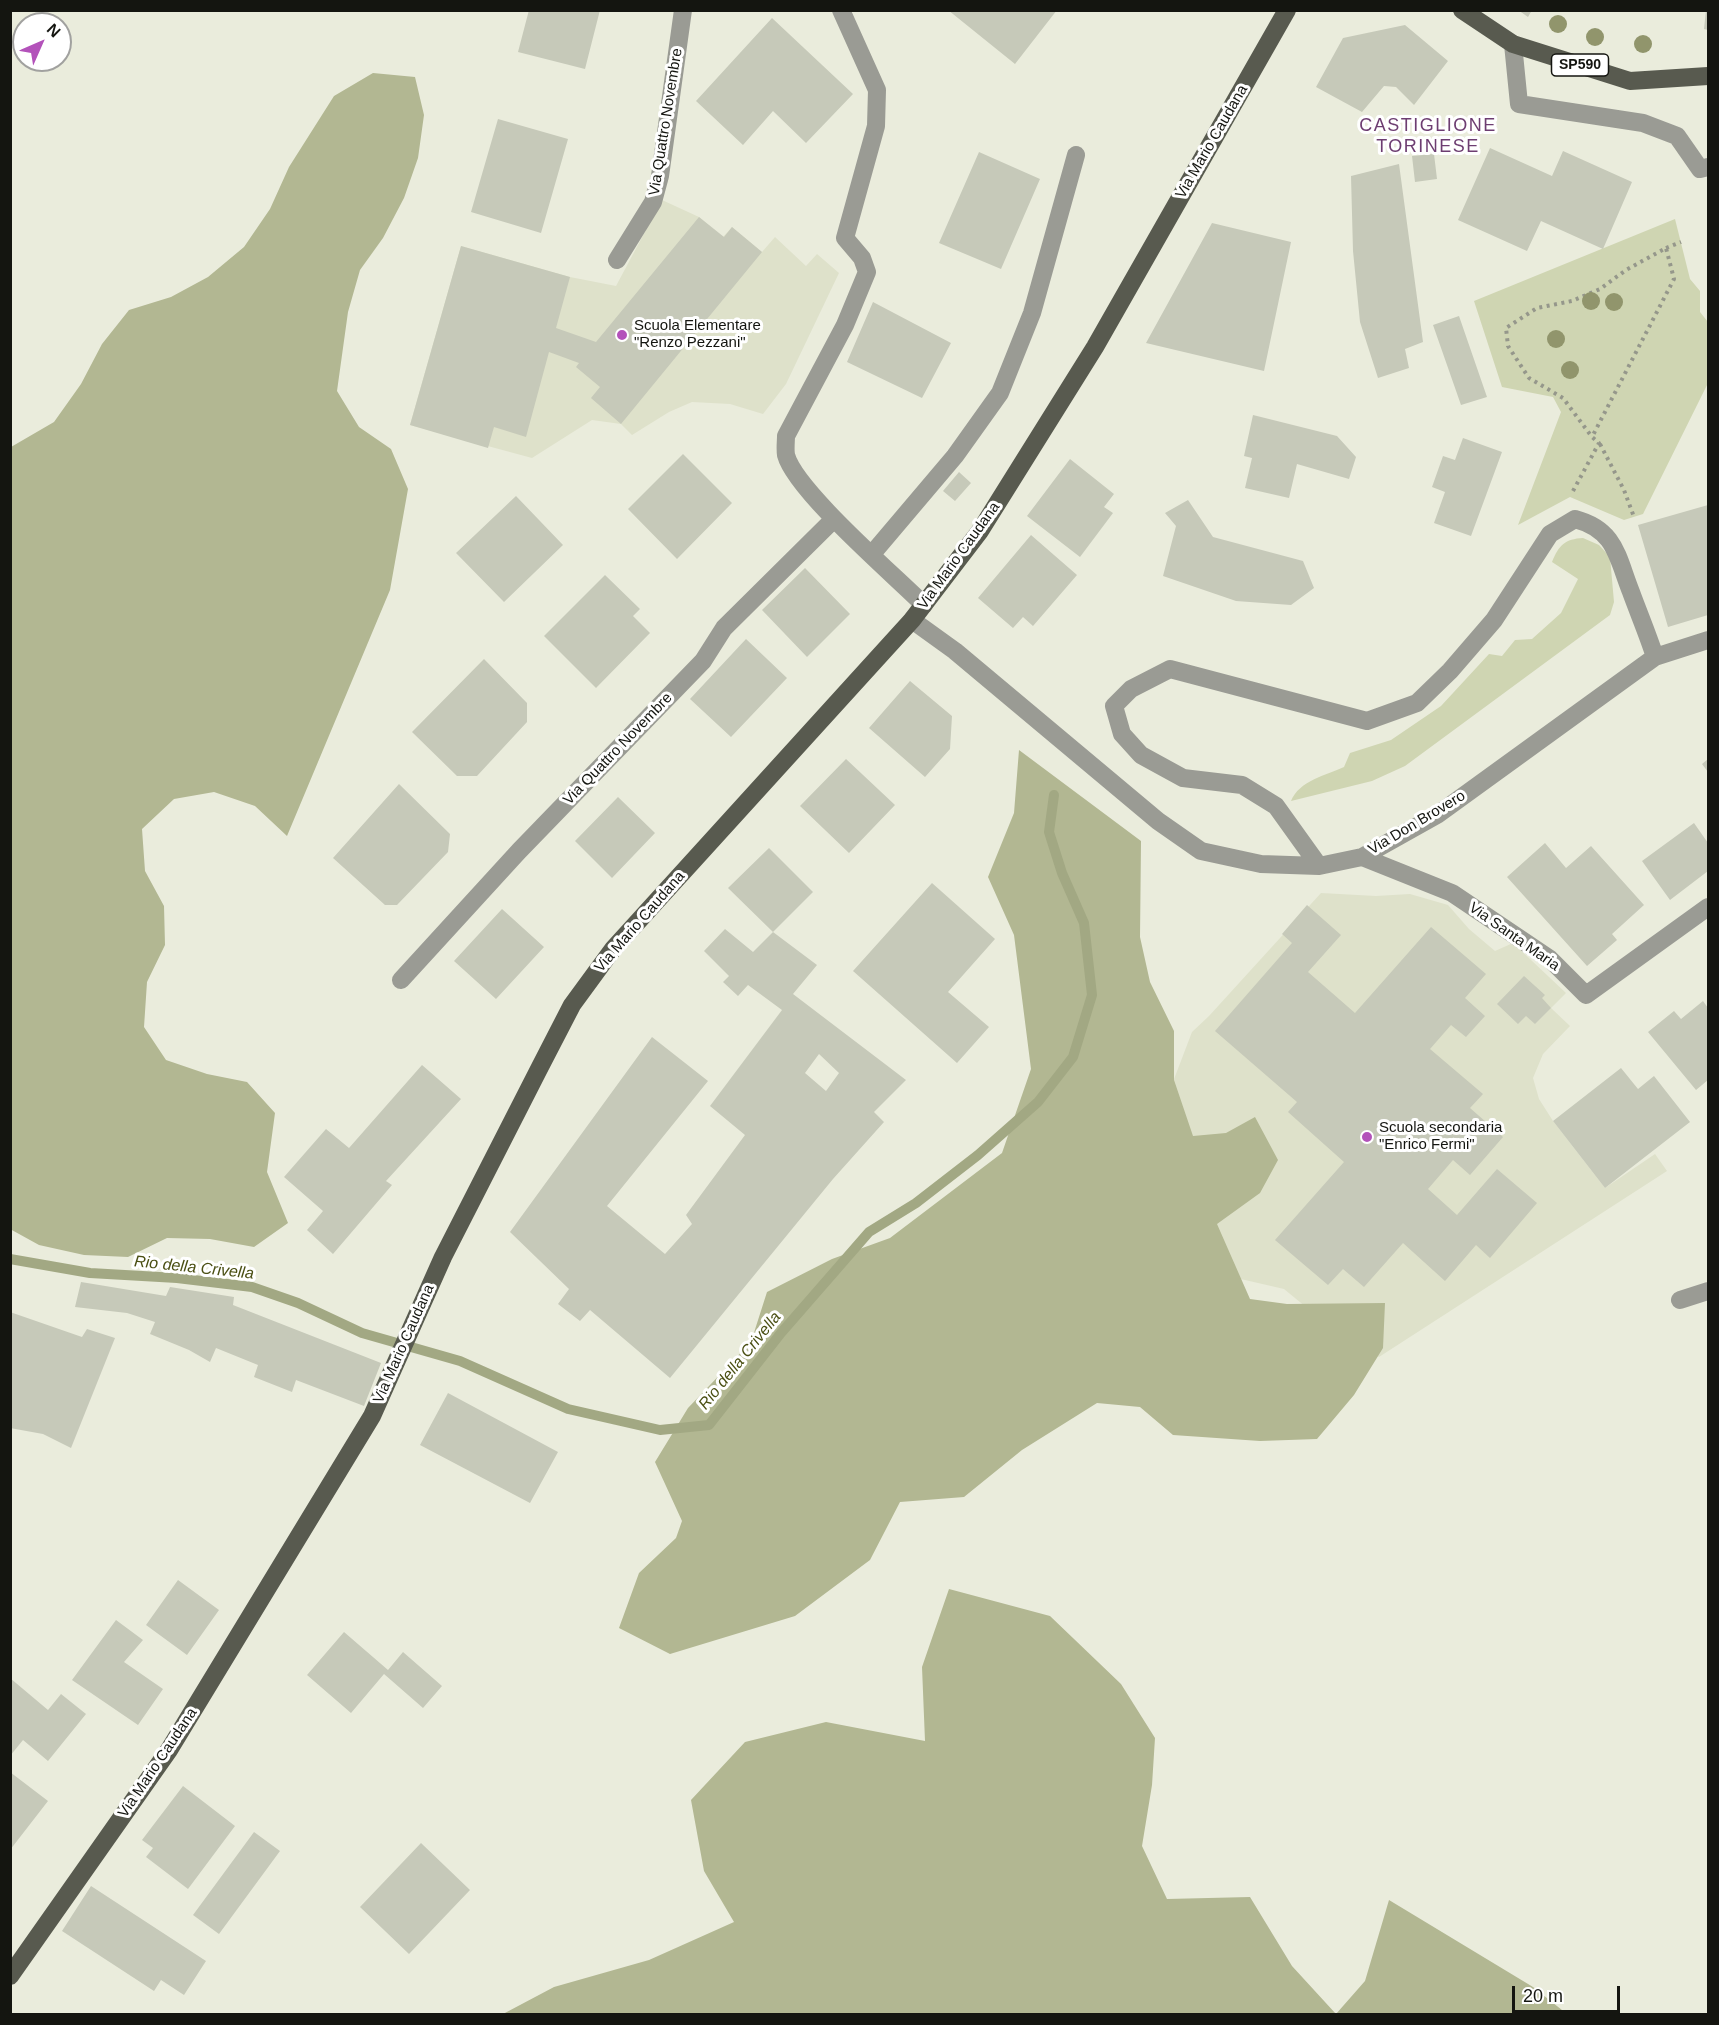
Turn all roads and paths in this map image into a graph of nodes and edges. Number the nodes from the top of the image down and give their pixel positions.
1 (683, 10) edge
2 (842, 10) edge
3 (1287, 10) edge
4 (1462, 10) edge
5 (1513, 44) junction
6 (1708, 76) edge
7 (1076, 155) dead end
8 (1704, 168) edge
9 (1681, 242) dead end
10 (1666, 248) junction
11 (617, 260) dead end
12 (1592, 437) junction
13 (1599, 443) junction
14 (1570, 497) dead end
15 (1634, 517) dead end
16 (834, 519) junction
17 (872, 554) junction
18 (924, 605) junction
19 (912, 620) junction
20 (1708, 640) edge
21 (1655, 657) junction
22 (1362, 857) junction
23 (1319, 866) junction
24 (1708, 907) edge
25 (401, 980) dead end
26 (1708, 1291) edge
27 (1680, 1300) dead end
28 (10, 1976) edge

1 - 11 street, Via Quattro Novembre
2 - 16 street
3 - 18 main road, Via Mario Caudana
4 - 5 main road, SP590
5 - 6 main road, SP590
5 - 8 street
7 - 17 street
9 - 10 path
10 - 12 path
10 - 12 path
12 - 13 path
13 - 14 path
13 - 15 path
16 - 17 street
16 - 25 street, Via Quattro Novembre
17 - 18 street
18 - 19 main road, Via Mario Caudana
19 - 23 street, Via Don Brovero
19 - 28 main road, Via Mario Caudana
20 - 21 street, Via Don Brovero
21 - 22 street, Via Don Brovero
21 - 23 street
22 - 23 street, Via Don Brovero
22 - 24 street, Via Santa Maria
26 - 27 street

